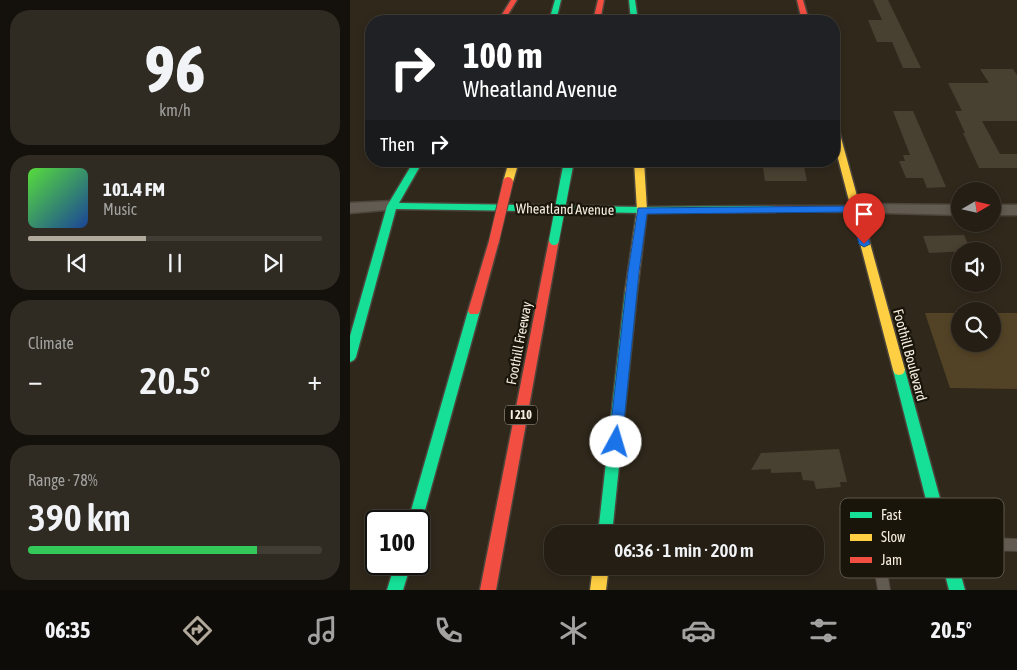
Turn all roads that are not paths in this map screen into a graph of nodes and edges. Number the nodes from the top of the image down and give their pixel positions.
1 (514, 0) edge
2 (558, 0) edge
3 (601, 0) edge
4 (632, 0) edge
5 (800, 0) edge
6 (505, 15) edge
7 (554, 15) edge
8 (597, 15) edge
9 (634, 15) edge
10 (804, 15) edge
11 (840, 150) edge
12 (415, 167) edge
13 (512, 167) edge
14 (568, 167) edge
15 (640, 167) edge
16 (392, 206) junction
17 (350, 208) edge
18 (855, 209) junction
19 (642, 210) junction
20 (951, 210) edge
21 (1001, 210) edge
22 (1017, 210) edge
23 (350, 357) edge
24 (932, 498) edge
25 (418, 510) edge
26 (606, 525) edge
27 (1004, 545) edge
28 (1017, 545) edge
29 (400, 575) edge
30 (600, 575) edge
31 (395, 590) edge
32 (488, 590) edge
33 (598, 590) edge

1 - 6 main road
2 - 7 main road
3 - 8 main road
4 - 9 main road
5 - 10 main road
11 - 18 main road, Foothill Boulevard
12 - 16 main road
13 - 25 main road, bridge
14 - 32 main road, Foothill Freeway / I 210, bridge
15 - 19 main road
16 - 17 street, Wheatland Avenue
16 - 19 main road, Wheatland Avenue
16 - 23 main road
18 - 19 main road, Wheatland Avenue
18 - 20 street, Wheatland Avenue
18 - 24 main road, Foothill Boulevard
19 - 26 main road
21 - 22 street
27 - 28 lane
29 - 31 main road
30 - 33 main road

